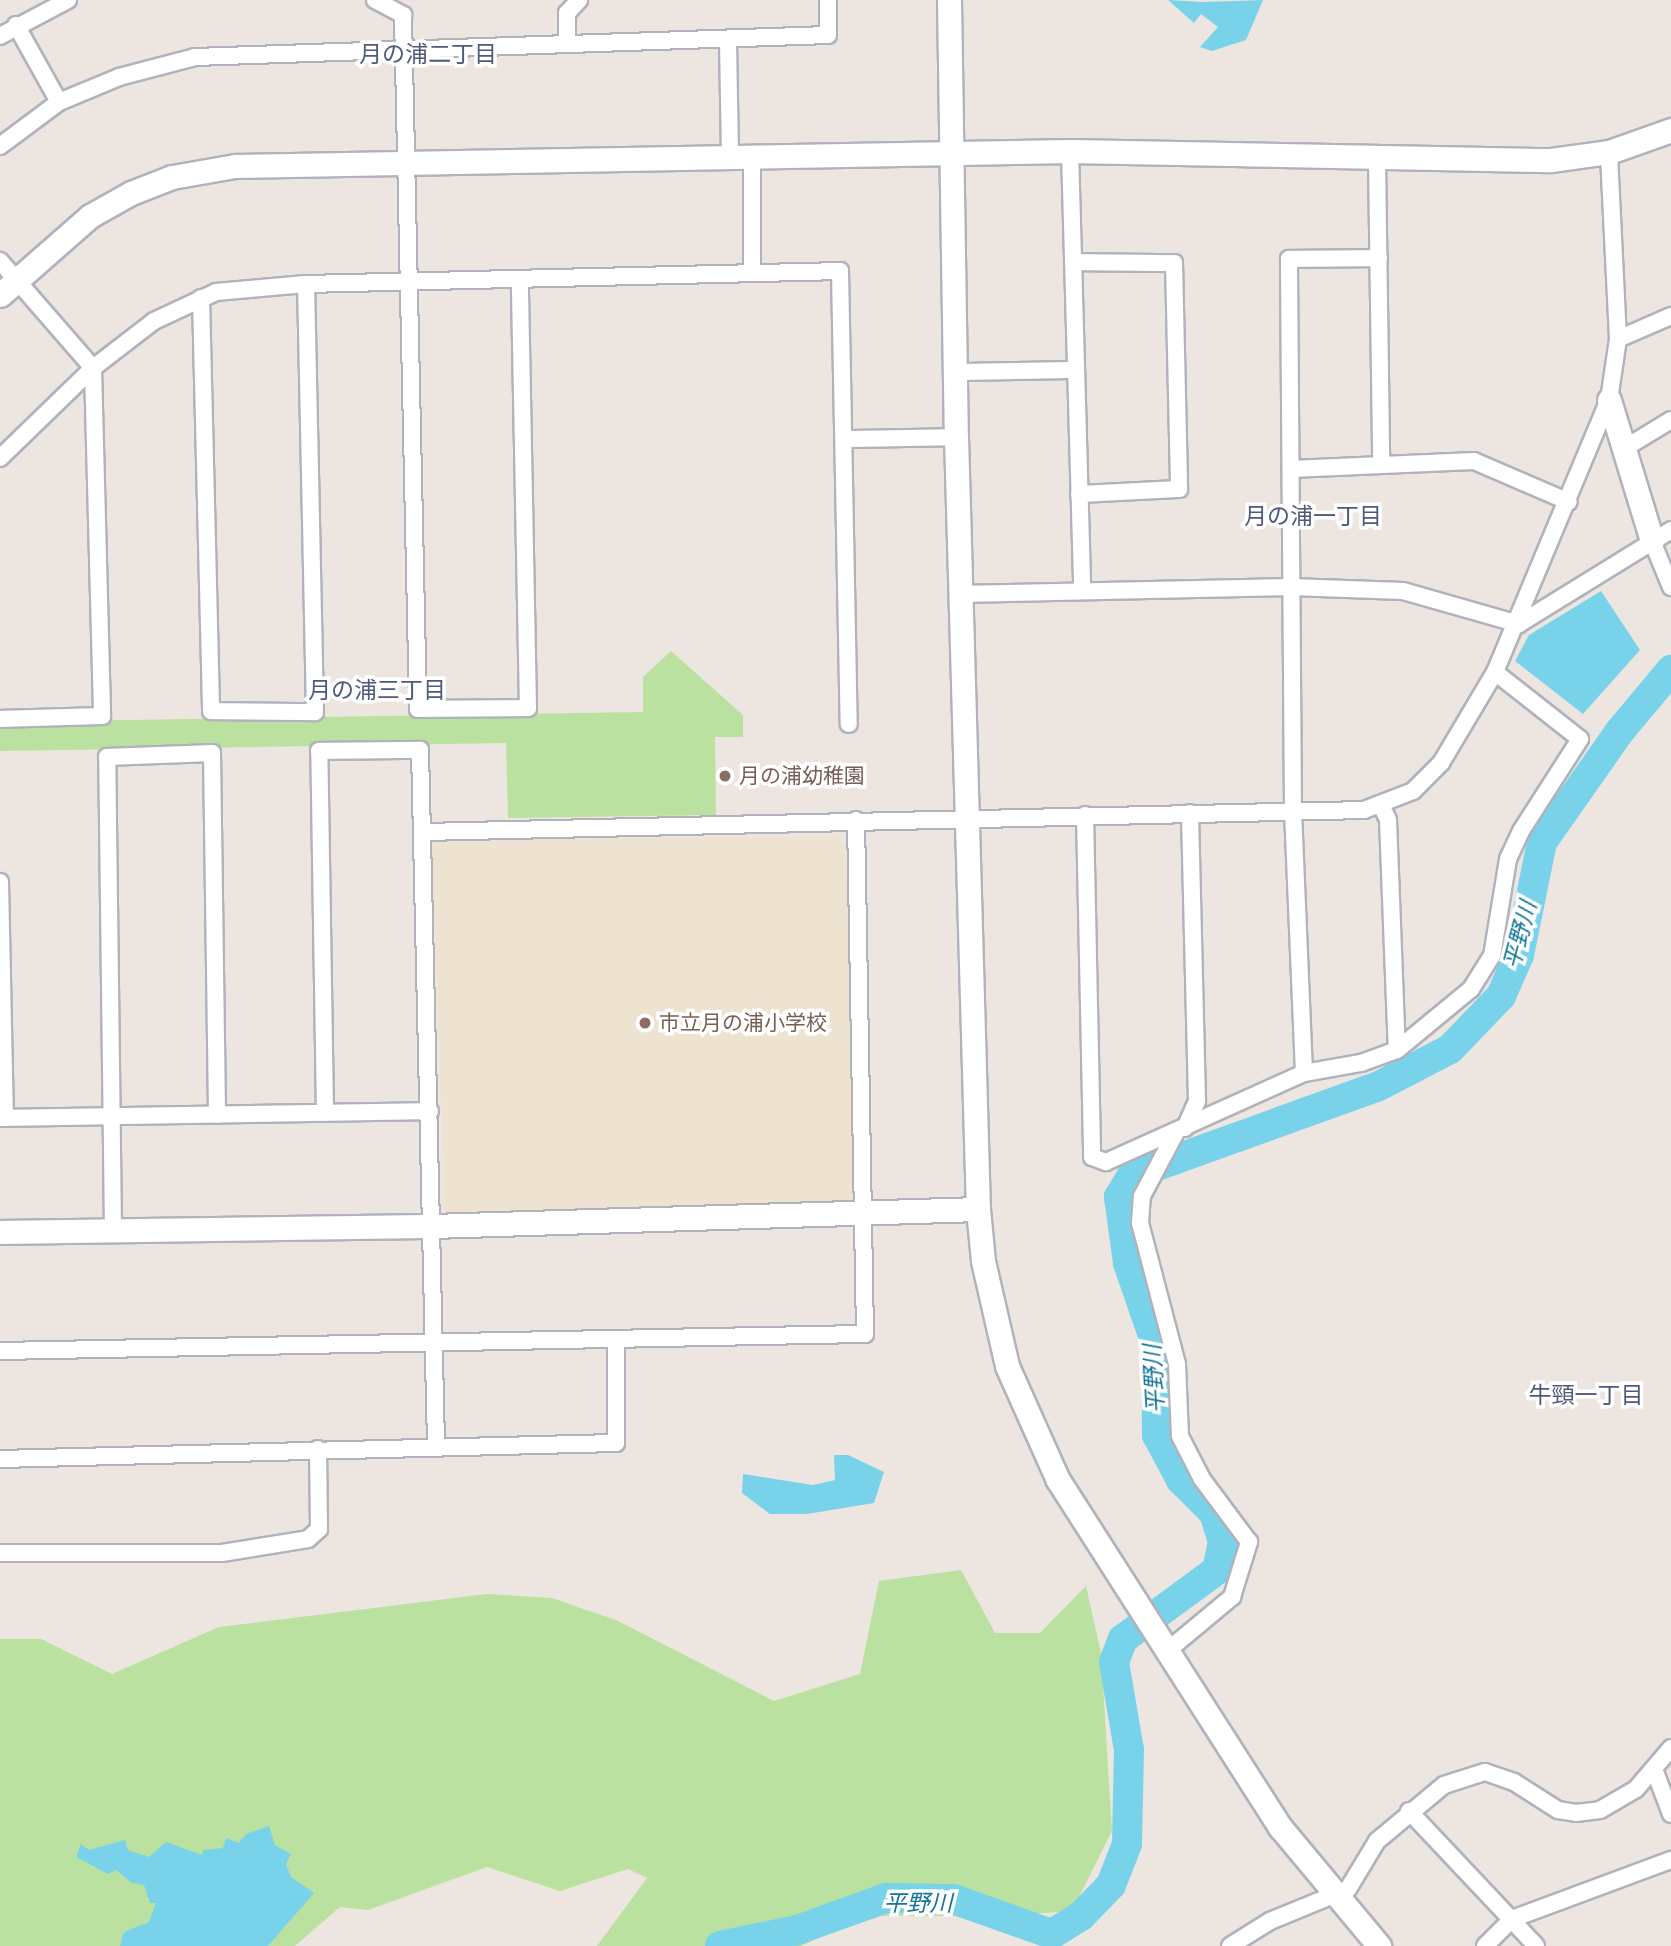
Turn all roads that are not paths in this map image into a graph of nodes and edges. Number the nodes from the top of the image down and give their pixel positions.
1 (68, 0) edge
2 (375, 0) edge
3 (579, 0) edge
4 (828, 0) edge
5 (949, 0) edge
6 (16, 25) junction
7 (0, 36) edge
8 (728, 41) junction
9 (567, 44) junction
10 (404, 46) junction
11 (60, 102) junction
12 (1671, 130) edge
13 (0, 146) edge
14 (1070, 151) junction
15 (951, 152) junction
16 (1609, 152) junction
17 (741, 156) junction
18 (1377, 159) junction
19 (409, 163) junction
20 (1378, 258) junction
21 (0, 261) edge
22 (1073, 262) junction
23 (752, 273) junction
24 (520, 279) junction
25 (410, 281) junction
26 (306, 284) junction
27 (8, 288) edge
28 (201, 298) junction
29 (1671, 316) edge
30 (1618, 339) junction
31 (93, 368) junction
32 (1076, 370) junction
33 (956, 372) junction
34 (1609, 400) junction
35 (1671, 420) edge
36 (956, 437) junction
37 (845, 439) junction
38 (1625, 448) junction
39 (0, 458) edge
40 (1381, 464) junction
41 (1291, 469) junction
42 (1079, 494) junction
43 (1569, 502) junction
44 (1662, 536) edge
45 (1671, 586) edge
46 (1291, 587) junction
47 (1082, 591) junction
48 (961, 594) junction
49 (1519, 624) junction
50 (1495, 672) junction
51 (0, 719) edge
52 (849, 724) dead end
53 (1381, 807) junction
54 (1293, 810) junction
55 (1190, 813) junction
56 (1085, 815) junction
57 (968, 817) junction
58 (856, 820) junction
59 (424, 832) junction
60 (0, 882) edge
61 (1397, 1050) junction
62 (1304, 1073) junction
63 (430, 1111) junction
64 (325, 1113) junction
65 (217, 1115) junction
66 (112, 1117) junction
67 (2, 1118) edge
68 (1180, 1131) junction
69 (978, 1209) junction
70 (864, 1214) junction
71 (432, 1226) junction
72 (113, 1230) junction
73 (0, 1233) edge
74 (616, 1341) junction
75 (434, 1344) junction
76 (0, 1351) edge
77 (436, 1446) junction
78 (318, 1449) junction
79 (0, 1459) edge
80 (0, 1553) edge
81 (1167, 1651) junction
82 (1671, 1748) edge
83 (1654, 1769) junction
84 (1409, 1811) junction
85 (1671, 1814) edge
86 (1671, 1860) edge
87 (1332, 1895) junction
88 (1513, 1919) junction
89 (1230, 1946) edge
90 (1379, 1946) edge
91 (1485, 1946) edge
92 (1536, 1946) edge

1 - 6 street
2 - 10 street
3 - 9 street
4 - 8 street
5 - 15 street
6 - 7 street
6 - 11 street
8 - 9 street
8 - 17 street
9 - 10 street
10 - 11 street
10 - 19 street
11 - 13 street
12 - 16 street
14 - 15 street
14 - 18 street
14 - 22 street
15 - 17 street
15 - 33 street
16 - 18 street
16 - 30 street
17 - 19 street
17 - 23 street
18 - 20 street
19 - 25 street
19 - 27 street
20 - 40 street
20 - 41 street
21 - 27 street
22 - 32 street
22 - 42 street
23 - 24 street
23 - 37 street
24 - 25 street
24 - 25 street
25 - 26 street
26 - 28 street
26 - 28 street
27 - 31 street
28 - 31 street
29 - 30 street
30 - 34 street
31 - 39 street
31 - 51 street
32 - 33 street
32 - 42 street
33 - 36 street
34 - 38 street
34 - 43 street
35 - 38 street
36 - 37 street
36 - 48 street
37 - 52 street
38 - 44 street
40 - 41 street
40 - 43 street
41 - 46 street
42 - 47 street
43 - 49 street
44 - 45 street
44 - 49 street
46 - 47 street
46 - 49 street
46 - 54 street
47 - 48 street
48 - 57 street
49 - 50 street
50 - 53 street
50 - 61 street
53 - 54 street
53 - 61 street
54 - 55 street
54 - 62 street
55 - 56 street
55 - 68 street
56 - 57 street
56 - 68 street
57 - 58 street
57 - 69 street
58 - 59 street
58 - 70 street
59 - 63 street
59 - 64 street
60 - 67 street
61 - 62 street
62 - 68 street
63 - 64 street
63 - 71 street
64 - 65 street
65 - 66 street
65 - 66 street
66 - 67 street
66 - 72 street
68 - 81 street
69 - 70 street
69 - 81 street
70 - 71 street
70 - 74 street
71 - 72 street
71 - 75 street
72 - 73 street
74 - 75 street
74 - 77 street
75 - 76 street
75 - 77 street
77 - 78 street
78 - 79 street
78 - 80 street
81 - 87 street
82 - 83 street
83 - 84 street
83 - 85 street
84 - 87 street
84 - 88 street
86 - 88 street
87 - 89 street
87 - 90 street
88 - 91 street
88 - 92 street

